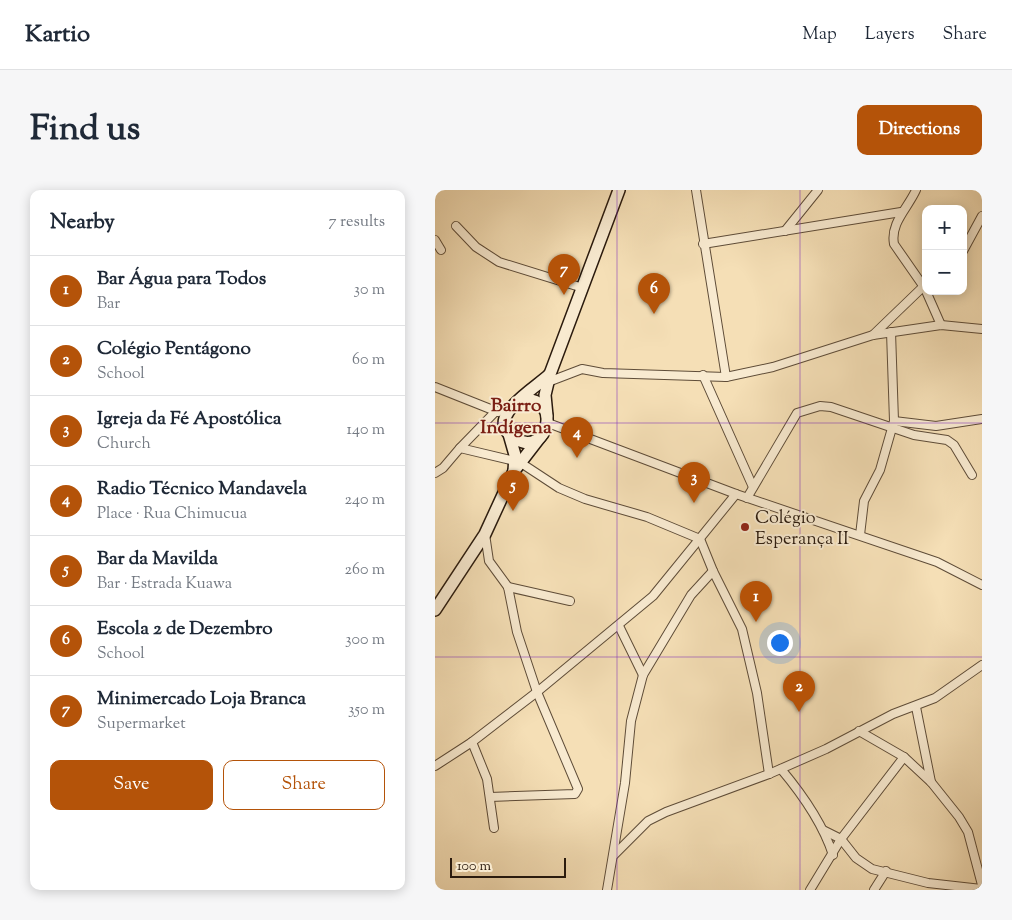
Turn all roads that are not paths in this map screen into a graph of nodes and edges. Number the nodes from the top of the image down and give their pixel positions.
1 (619, 190) edge
2 (696, 190) edge
3 (818, 190) edge
4 (916, 190) edge
5 (901, 212) junction
6 (982, 216) edge
7 (456, 226) dead end
8 (785, 231) junction
9 (435, 240) edge
10 (703, 244) junction
11 (441, 250) dead end
12 (964, 250) edge
13 (922, 284) edge
14 (583, 288) junction
15 (922, 291) edge
16 (928, 295) edge
17 (941, 325) junction
18 (982, 329) edge
19 (891, 332) junction
20 (873, 335) junction
21 (703, 375) junction
22 (726, 377) junction
23 (549, 378) junction
24 (435, 387) edge
25 (520, 400) junction
26 (501, 412) junction
27 (982, 419) edge
28 (548, 420) junction
29 (893, 424) junction
30 (509, 434) junction
31 (541, 436) junction
32 (460, 448) junction
33 (517, 465) junction
34 (435, 474) edge
35 (972, 476) dead end
36 (753, 487) junction
37 (736, 494) junction
38 (747, 498) junction
39 (485, 534) junction
40 (860, 535) junction
41 (700, 538) junction
42 (713, 571) junction
43 (982, 585) edge
44 (508, 586) junction
45 (570, 601) dead end
46 (435, 610) edge
47 (619, 626) junction
48 (982, 665) edge
49 (643, 675) junction
50 (537, 692) junction
51 (917, 706) junction
52 (859, 731) junction
53 (472, 742) junction
54 (904, 757) junction
55 (435, 766) edge
56 (781, 770) junction
57 (769, 774) junction
58 (931, 782) junction
59 (490, 797) junction
60 (494, 828) dead end
61 (823, 830) junction
62 (841, 839) junction
63 (614, 855) junction
64 (833, 855) junction
65 (886, 871) junction
66 (982, 885) edge
67 (814, 889) edge
68 (982, 889) edge
69 (607, 890) edge
70 (874, 890) edge

1 - 14 street
2 - 10 street
3 - 8 street
4 - 5 street
5 - 8 street
5 - 13 street
6 - 12 street
7 - 14 street
8 - 10 street
9 - 11 street
10 - 22 street
14 - 23 street
15 - 20 street
16 - 17 street
17 - 18 street
17 - 19 street
19 - 20 street
19 - 29 street
20 - 22 street
21 - 22 street
21 - 23 street
21 - 36 street
23 - 25 street
23 - 28 street
24 - 26 street
25 - 26 street
25 - 28 street
26 - 30 street
26 - 32 street
27 - 29 street
28 - 31 street
28 - 37 street
29 - 35 street
29 - 36 street
29 - 40 street
30 - 31 street
30 - 33 street
31 - 33 street
32 - 33 street
32 - 34 street
33 - 39 street
33 - 41 street
36 - 38 street
37 - 38 street
37 - 41 street
38 - 40 street
39 - 44 street
39 - 46 street
40 - 43 street
41 - 42 street
41 - 47 street
42 - 49 street
42 - 57 street
44 - 45 street
44 - 50 street
47 - 49 street
47 - 50 street
48 - 51 street
49 - 63 street
50 - 53 street
50 - 59 street
51 - 52 street
51 - 58 street
52 - 54 street
52 - 56 street
53 - 55 street
53 - 59 street
54 - 58 street
54 - 62 street
56 - 57 street
56 - 61 street
57 - 63 street
58 - 66 street
59 - 60 street
61 - 62 street
61 - 64 street
62 - 64 street
62 - 65 street
63 - 69 street
64 - 67 street
65 - 68 street
65 - 70 street

